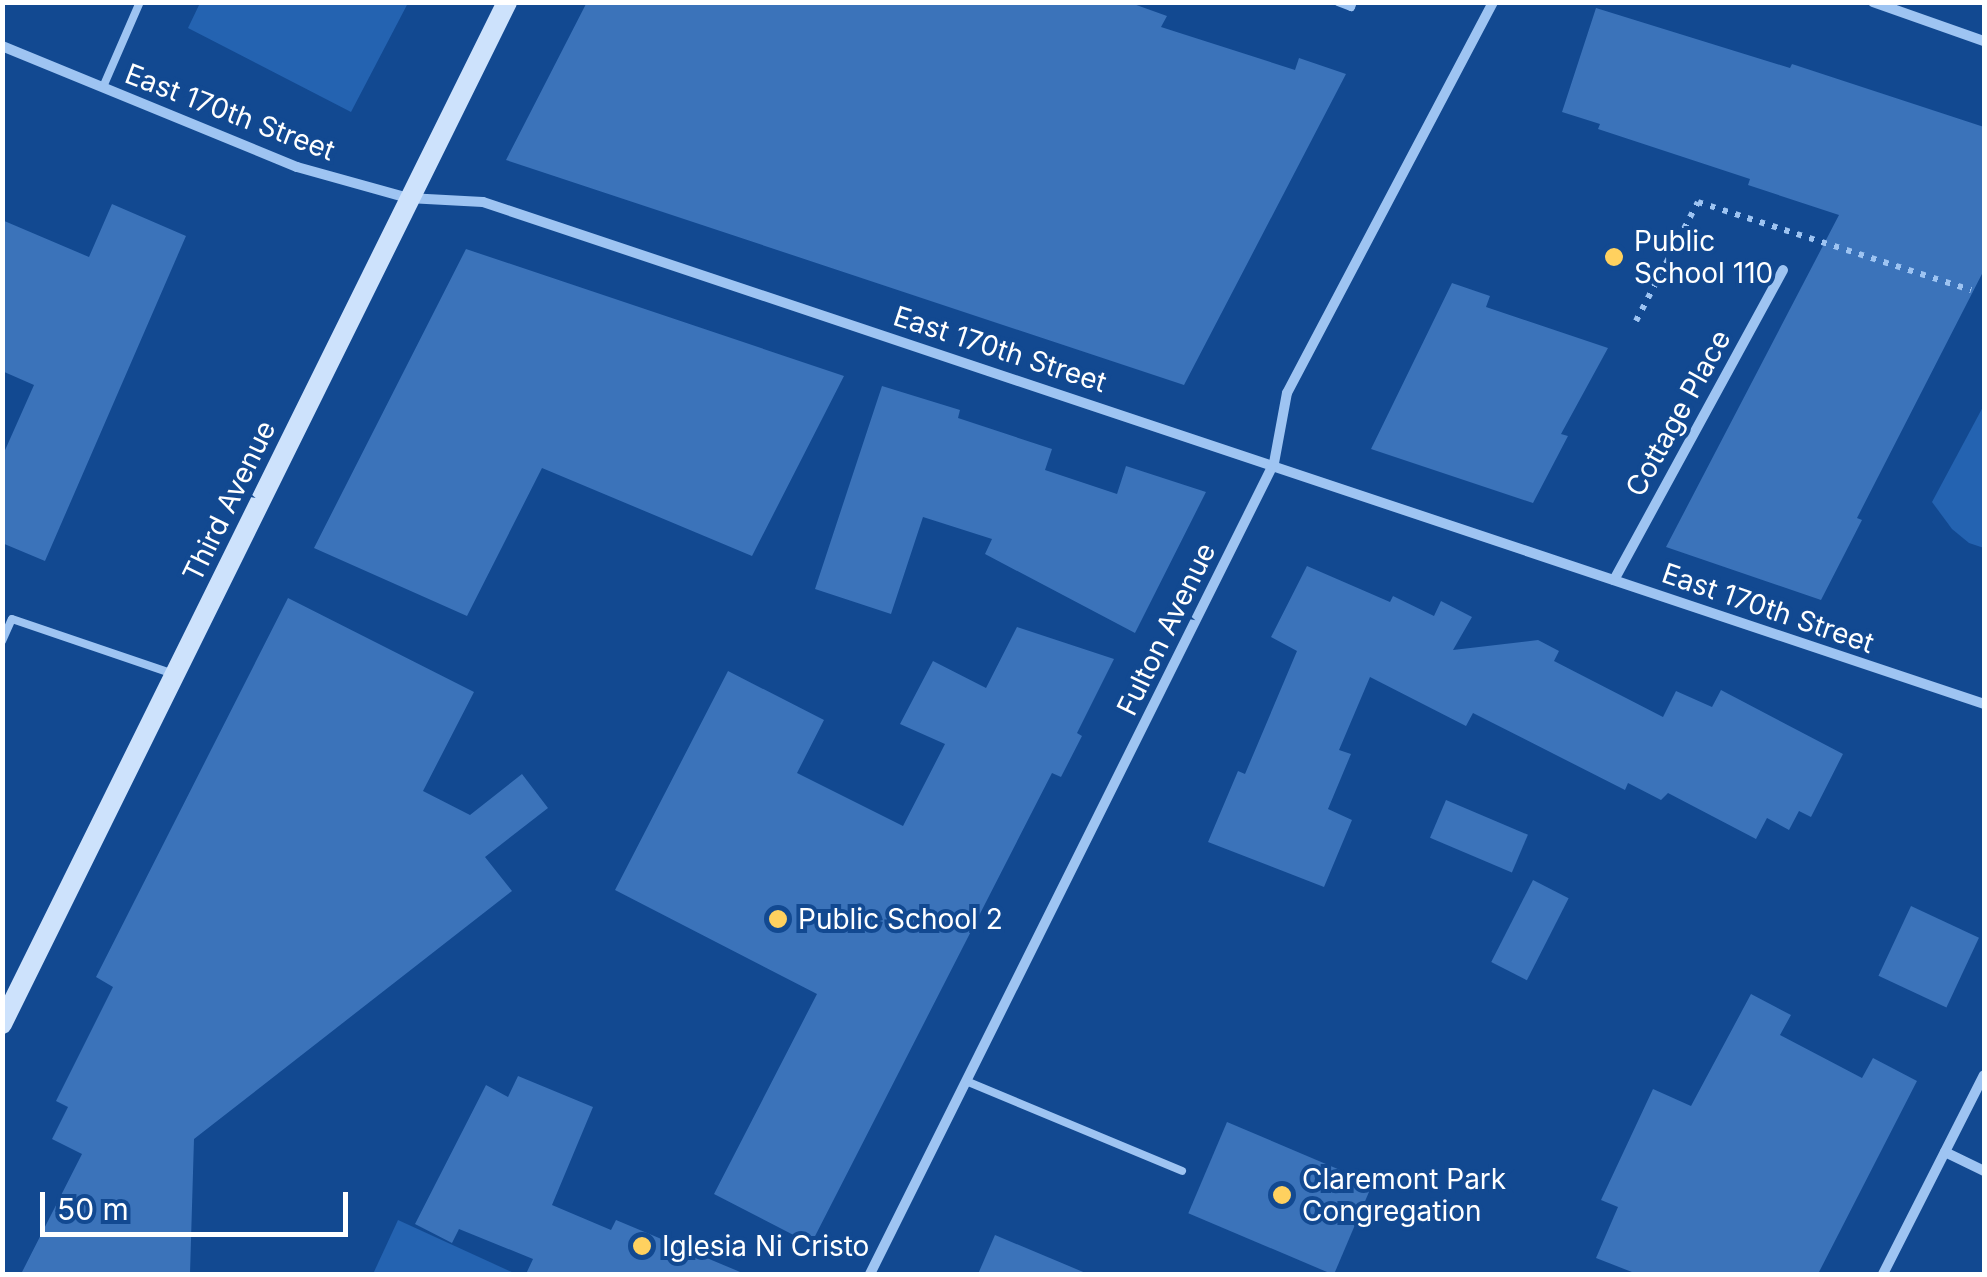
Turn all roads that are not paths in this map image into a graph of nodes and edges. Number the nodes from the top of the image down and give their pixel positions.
1 (140, 2) edge
2 (508, 2) edge
3 (1338, 2) edge
4 (1353, 2) edge
5 (1494, 2) edge
6 (1873, 2) edge
7 (1984, 41) edge
8 (2, 46) edge
9 (103, 88) junction
10 (408, 198) junction
11 (1783, 270) dead end
12 (1274, 464) junction
13 (1614, 580) junction
14 (2, 641) edge
15 (175, 674) junction
16 (1984, 704) edge
17 (2, 1024) edge
18 (1984, 1075) edge
19 (966, 1081) junction
20 (1946, 1152) junction
21 (1182, 1171) dead end
22 (1984, 1171) edge
23 (870, 1274) edge
24 (1882, 1274) edge

1 - 9 lane
2 - 10 main road, Third Avenue
3 - 4 lane
5 - 12 street, Fulton Avenue
6 - 7 street
8 - 9 street, East 170th Street
9 - 10 street, East 170th Street
10 - 12 street, East 170th Street
10 - 15 main road, Third Avenue
11 - 13 street, Cottage Place
12 - 13 street, East 170th Street
12 - 19 street, Fulton Avenue
13 - 16 street, East 170th Street
14 - 15 lane
15 - 17 main road, Third Avenue
18 - 20 street
19 - 21 lane
19 - 23 street, Fulton Avenue
20 - 22 street
20 - 24 street

